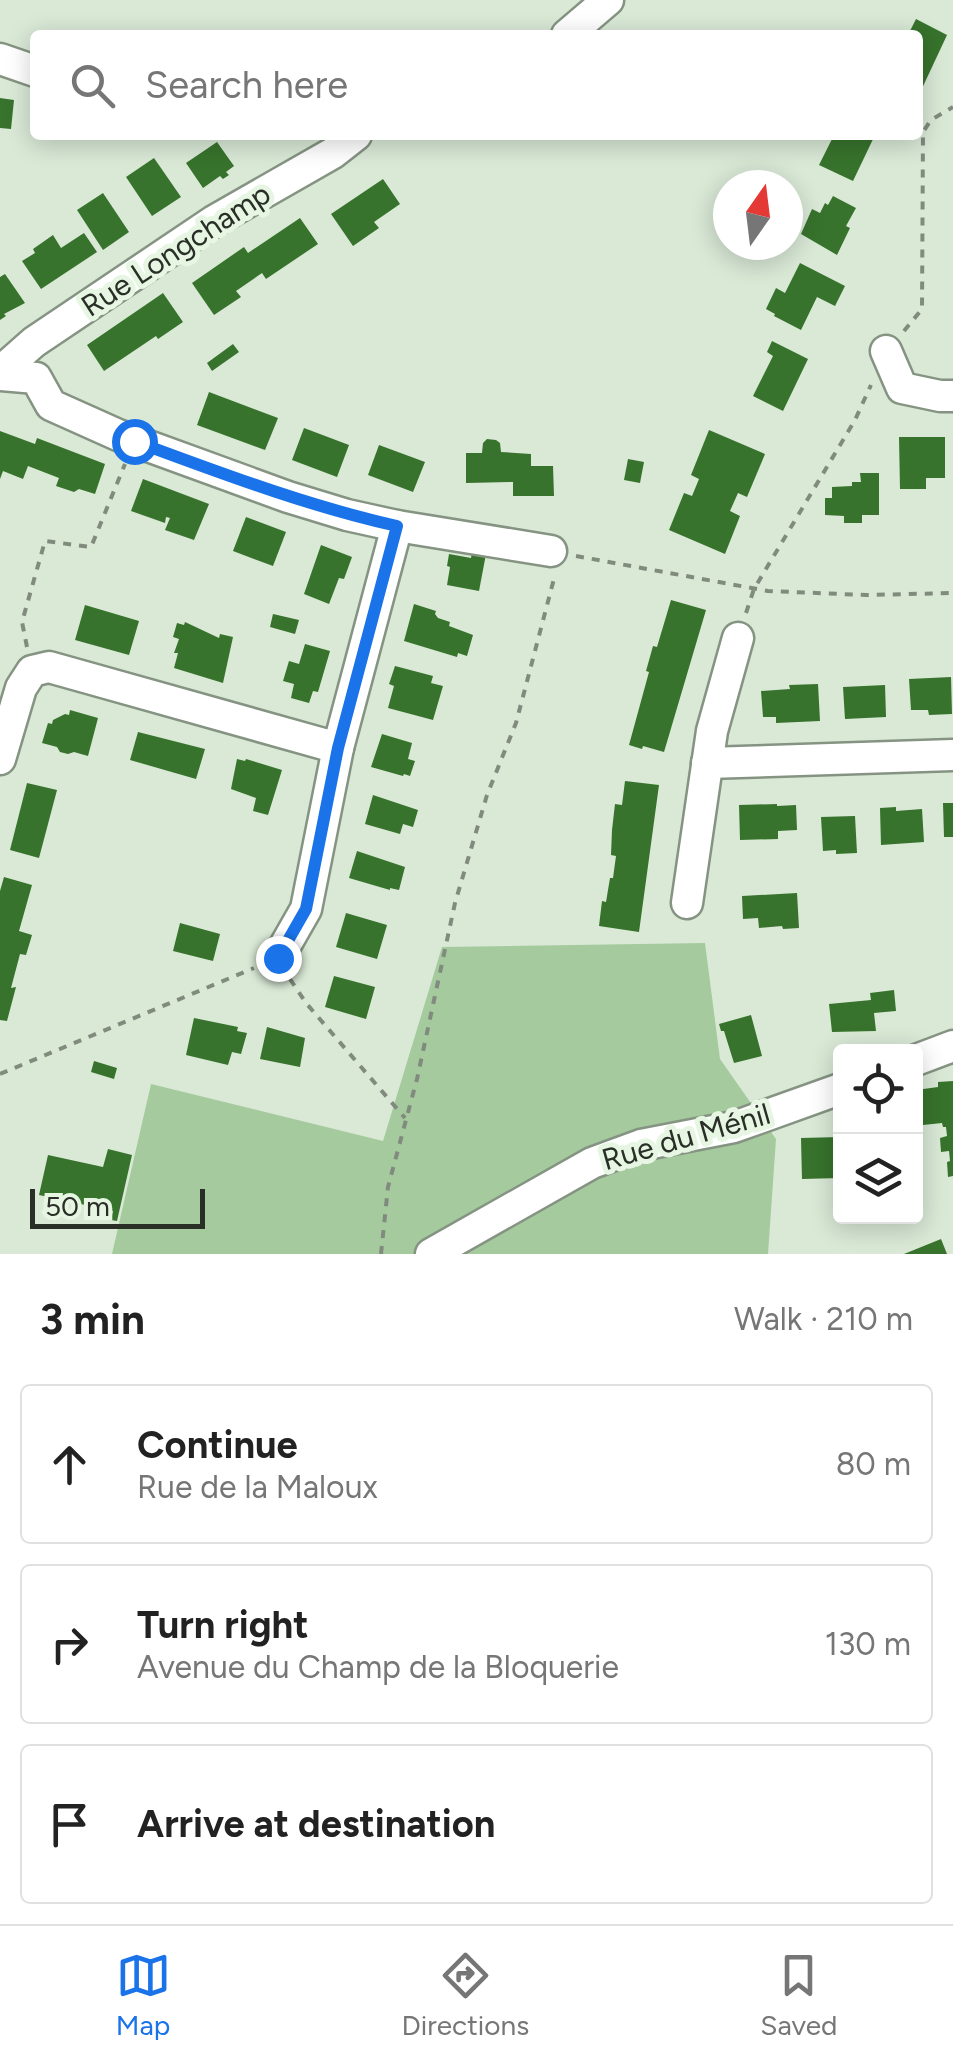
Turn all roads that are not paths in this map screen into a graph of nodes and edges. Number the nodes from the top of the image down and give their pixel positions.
1 (608, 0) edge
2 (573, 30) edge
3 (0, 60) edge
4 (30, 69) edge
5 (349, 140) edge
6 (886, 351) road end
7 (0, 373) edge
8 (953, 396) edge
9 (397, 526) junction
10 (551, 552) road end
11 (738, 638) road end
12 (338, 748) junction
13 (953, 755) edge
14 (0, 759) edge
15 (707, 764) junction
16 (688, 902) dead end
17 (278, 958) road end
18 (953, 1046) edge
19 (923, 1057) edge
20 (833, 1091) edge
21 (431, 1254) edge

1 - 2 street
3 - 4 street
5 - 7 street, Rue Longchamp
6 - 8 street
7 - 9 street
9 - 10 street
9 - 12 street
11 - 15 street
12 - 14 street
12 - 17 street
13 - 15 street
15 - 16 street
18 - 19 street
20 - 21 street, Rue du Ménil

